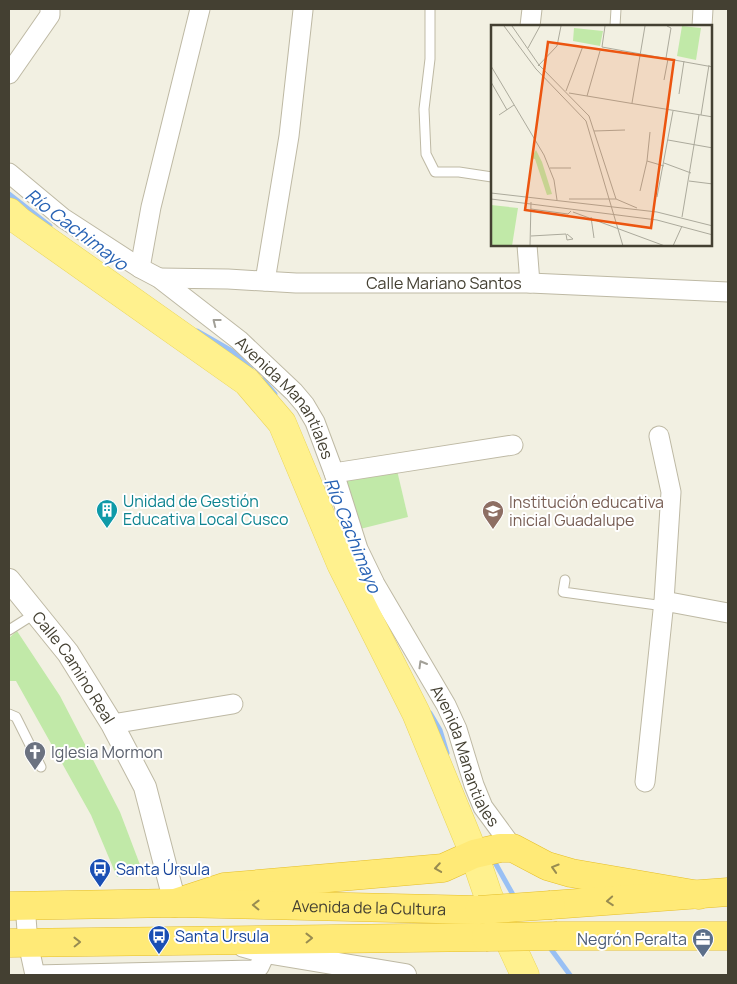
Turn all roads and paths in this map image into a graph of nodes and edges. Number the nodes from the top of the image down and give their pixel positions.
1 (50, 9) edge
2 (200, 9) edge
3 (430, 9) edge
4 (532, 9) edge
5 (616, 9) edge
6 (703, 9) edge
7 (303, 10) edge
8 (530, 25) edge
9 (615, 25) edge
10 (702, 25) edge
11 (9, 74) edge
12 (9, 173) edge
13 (491, 177) edge
14 (12, 220) edge
15 (527, 246) edge
16 (140, 268) junction
17 (159, 278) junction
18 (265, 281) junction
19 (530, 283) junction
20 (728, 292) edge
21 (659, 436) dead end
22 (512, 445) dead end
23 (334, 473) junction
24 (9, 580) edge
25 (565, 580) dead end
26 (664, 604) junction
27 (728, 613) edge
28 (36, 614) junction
29 (9, 630) edge
30 (233, 704) dead end
31 (9, 714) edge
32 (112, 724) junction
33 (41, 767) dead end
34 (645, 782) dead end
35 (493, 850) junction
36 (728, 892) edge
37 (699, 895) junction
38 (484, 902) junction
39 (175, 903) junction
40 (17, 906) edge
41 (728, 936) edge
42 (222, 939) junction
43 (18, 943) edge
44 (266, 952) junction
45 (392, 974) edge
46 (35, 975) edge
47 (525, 975) edge

1 - 11 street
2 - 16 street
3 - 13 lane
4 - 8 street
5 - 9 lane
6 - 10 street
7 - 18 street
12 - 16 street, Avenida Manantiales
14 - 35 main road, Avenida Manantiales
15 - 19 street
16 - 17 street, Avenida Manantiales
17 - 18 street, Calle Mariano Santos
23 -> 17 street, Avenida Manantiales
18 - 19 street, Calle Mariano Santos
19 - 20 street, Calle Mariano Santos
21 - 26 street
22 - 23 street
35 -> 23 street, Avenida Manantiales
24 - 28 street, Calle Camino Real
25 - 26 lane
26 - 27 street
26 - 34 street
28 - 29 lane
28 - 32 street, Calle Camino Real
30 - 32 street
31 - 33 lane
32 - 39 street, Calle Camino Real
37 -> 35 highway
35 - 38 main road, Avenida Manantiales
35 -> 39 highway
36 - 37 highway, Avenida de la Cultura
37 -> 38 highway, Avenida de la Cultura, bridge
38 -> 39 highway, Avenida de la Cultura
38 - 47 main road, Avenida Manantiales
39 - 40 highway, Avenida de la Cultura
40 - 43 street
42 -> 41 highway, Avenida de la Cultura, bridge
43 -> 42 highway, Avenida de la Cultura
42 - 44 street
43 - 46 street
44 - 45 street
44 - 46 street

